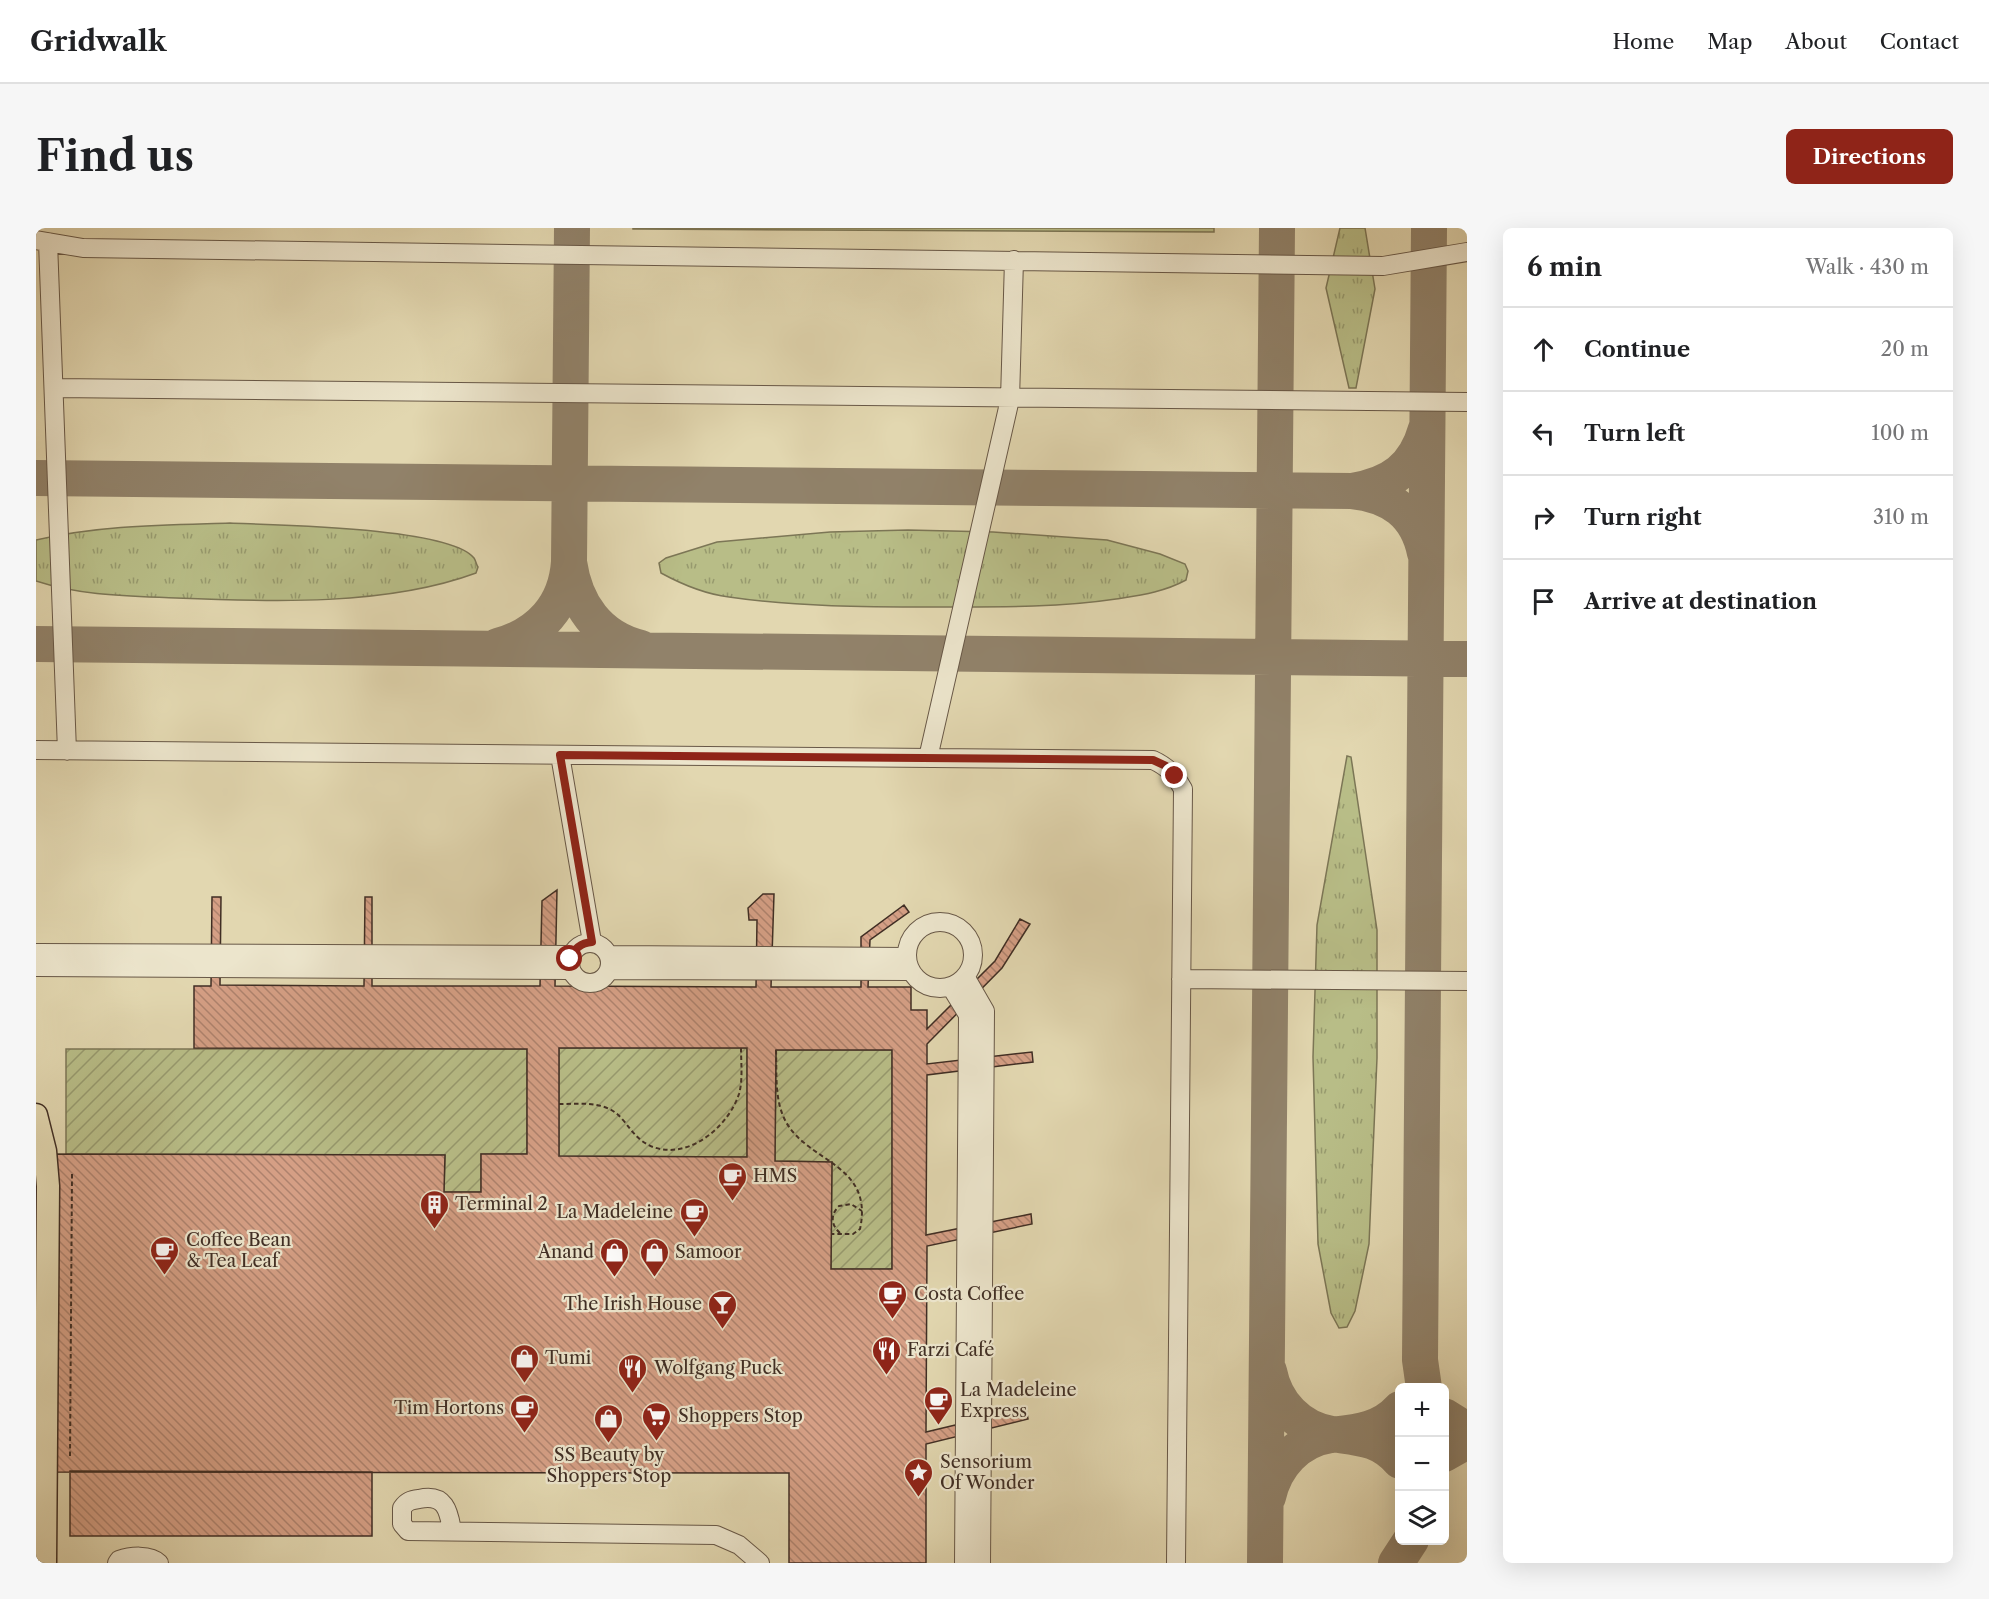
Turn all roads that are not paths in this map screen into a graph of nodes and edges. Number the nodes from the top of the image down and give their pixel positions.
1 (42, 241) edge
2 (1467, 252) edge
3 (1014, 260) junction
4 (54, 388) junction
5 (1010, 399) junction
6 (1467, 402) edge
7 (36, 750) edge
8 (67, 751) junction
9 (560, 755) junction
10 (928, 758) junction
11 (592, 942) junction
12 (36, 953) edge
13 (572, 962) junction
14 (610, 963) junction
15 (909, 964) junction
16 (36, 968) edge
17 (1182, 979) junction
18 (1467, 981) edge
19 (958, 982) junction
20 (36, 1115) edge
21 (452, 1531) dead end
22 (45, 1563) edge
23 (117, 1563) edge
24 (159, 1563) edge
25 (760, 1563) edge
26 (964, 1563) edge
27 (981, 1563) edge
28 (1176, 1563) edge

1 - 3 lane
1 - 4 lane
2 - 3 lane
3 - 5 lane
4 - 5 lane
4 - 8 lane
5 - 6 lane
5 - 10 lane
7 - 8 lane
8 - 9 lane
9 - 10 lane
9 - 11 lane
10 - 17 lane
11 - 13 lane
11 - 14 lane
12 - 13 lane
13 - 14 lane
13 - 16 lane
14 - 15 lane
15 - 19 lane
15 - 19 lane
17 - 18 lane
17 - 28 lane
19 - 26 lane
19 - 27 lane
20 - 22 main road
21 - 25 lane
23 - 24 lane

